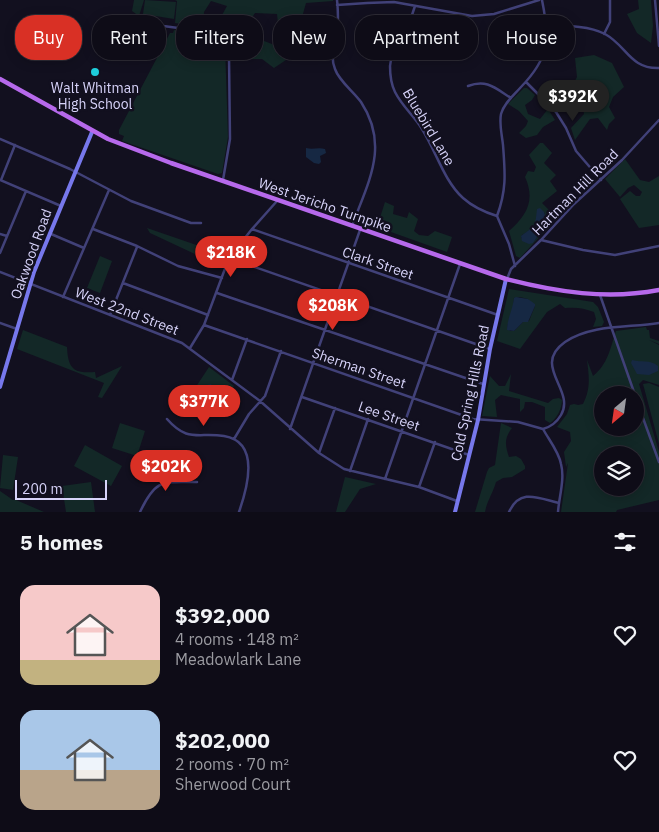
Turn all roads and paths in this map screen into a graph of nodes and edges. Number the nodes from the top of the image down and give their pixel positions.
1 (337, 0) edge
2 (540, 0) edge
3 (610, 0) edge
4 (655, 0) edge
5 (393, 1) edge
6 (337, 6) junction
7 (415, 6) junction
8 (658, 12) edge
9 (544, 15) edge
10 (166, 26) edge
11 (575, 27) edge
12 (604, 34) junction
13 (659, 46) edge
14 (541, 60) edge
15 (659, 68) edge
16 (0, 80) edge
17 (526, 82) junction
18 (468, 86) dead end
19 (511, 98) junction
20 (659, 120) edge
21 (92, 132) junction
22 (0, 139) edge
23 (15, 146) junction
24 (75, 171) junction
25 (0, 180) edge
26 (223, 180) junction
27 (601, 180) junction
28 (109, 189) junction
29 (26, 190) junction
30 (278, 200) junction
31 (61, 206) junction
32 (497, 216) junction
33 (200, 223) dead end
34 (352, 226) junction
35 (93, 229) junction
36 (252, 229) junction
37 (360, 229) junction
38 (0, 234) edge
39 (49, 234) junction
40 (7, 236) junction
41 (541, 240) junction
42 (137, 246) junction
43 (659, 246) edge
44 (84, 248) junction
45 (0, 253) edge
46 (229, 258) junction
47 (349, 263) junction
48 (460, 264) junction
49 (515, 266) junction
50 (0, 272) edge
51 (222, 278) junction
52 (506, 280) junction
53 (123, 283) junction
54 (30, 285) junction
55 (659, 290) edge
56 (217, 293) junction
57 (600, 295) junction
58 (63, 296) junction
59 (337, 296) junction
60 (448, 298) junction
61 (110, 315) junction
62 (208, 315) junction
63 (498, 315) junction
64 (0, 323) edge
65 (659, 323) edge
66 (204, 325) junction
67 (610, 328) junction
68 (17, 329) junction
69 (325, 329) junction
70 (436, 331) junction
71 (247, 339) junction
72 (190, 348) junction
73 (490, 349) junction
74 (281, 351) junction
75 (314, 363) junction
76 (425, 364) junction
77 (1, 376) edge
78 (232, 380) junction
79 (483, 384) junction
80 (632, 386) edge
81 (0, 387) edge
82 (302, 396) junction
83 (413, 397) junction
84 (260, 401) junction
85 (335, 408) junction
86 (168, 419) dead end
87 (368, 419) junction
88 (478, 420) junction
89 (644, 420) edge
90 (290, 429) junction
91 (543, 429) junction
92 (402, 431) junction
93 (234, 439) junction
94 (435, 442) junction
95 (319, 453) junction
96 (470, 455) junction
97 (659, 462) edge
98 (350, 471) junction
99 (385, 479) junction
100 (197, 482) dead end
101 (419, 487) junction
102 (457, 501) junction
103 (559, 503) junction
104 (140, 512) edge
105 (239, 512) edge
106 (455, 512) edge
107 (509, 512) edge
108 (558, 512) edge

1 - 6 street
2 - 7 street
2 - 9 street
3 - 12 street
4 - 8 street
5 - 6 street
5 - 7 street
6 - 34 street
7 - 32 street, Bluebird Lane
8 - 13 street
10 - 26 street
11 - 12 street
12 - 15 street
14 - 17 street
16 - 21 main road, West Jericho Turnpike
17 - 19 street
17 - 27 street
18 - 19 street
19 - 32 street
20 - 27 street, Hartman Hill Road
21 - 24 main road, Oakwood Road
21 - 26 main road, West Jericho Turnpike
22 - 23 street
23 - 24 street
23 - 25 street
24 - 28 street
24 - 31 main road, Oakwood Road
25 - 29 street
26 - 30 main road, West Jericho Turnpike
27 - 41 street, Hartman Hill Road
28 - 33 street
28 - 35 street
29 - 31 street
29 - 40 street
30 - 34 main road, West Jericho Turnpike
30 - 36 street
31 - 39 main road, Oakwood Road
32 - 49 street
34 - 37 main road, West Jericho Turnpike
35 - 42 street
35 - 44 street
36 - 46 street
36 - 47 street, Clark Street
37 - 47 street
37 - 48 main road, West Jericho Turnpike
38 - 40 street
39 - 44 street
39 - 54 main road, Oakwood Road
40 - 45 street
41 - 43 street
41 - 49 street, Hartman Hill Road
42 - 51 street
42 - 53 street
44 - 58 street
46 - 51 street
46 - 59 street
47 - 59 street
47 - 60 street, Clark Street
48 - 52 main road, West Jericho Turnpike
48 - 60 street
49 - 52 street, Hartman Hill Road
50 - 54 street, West 22nd Street
51 - 56 street
52 - 57 main road, West Jericho Turnpike
52 - 63 main road, Cold Spring Hills Road
53 - 61 street
53 - 62 street
54 - 58 street, West 22nd Street
54 - 68 main road, Oakwood Road
55 - 57 main road, West Jericho Turnpike
56 - 62 street
56 - 69 street
57 - 67 street
58 - 61 street, West 22nd Street
59 - 69 street
59 - 70 street
60 - 63 street, Clark Street
60 - 70 street
61 - 72 street, West 22nd Street
62 - 66 street
63 - 73 main road, Cold Spring Hills Road
64 - 68 street
65 - 67 street
66 - 71 street, Sherman Street
66 - 72 street
67 - 80 street
67 - 91 street
68 - 77 main road, Oakwood Road
69 - 75 street
69 - 76 street
70 - 73 street
70 - 76 street
71 - 74 street, Sherman Street
71 - 78 street
72 - 78 street, West 22nd Street
73 - 79 main road, Cold Spring Hills Road
74 - 75 street, Sherman Street
74 - 84 street
75 - 82 street
75 - 83 street, Sherman Street
76 - 79 street
76 - 83 street
77 - 81 main road, Oakwood Road
78 - 84 street, West 22nd Street
79 - 88 main road, Cold Spring Hills Road
82 - 85 street, Lee Street
82 - 90 street
83 - 88 street, Sherman Street
83 - 92 street
84 - 90 street, West 22nd Street
84 - 93 street
85 - 87 street, Lee Street
85 - 95 street
86 - 93 street
87 - 92 street, Lee Street
87 - 98 street
88 - 91 street, Sherman Street
88 - 96 main road, Cold Spring Hills Road
89 - 97 street
90 - 95 street, West 22nd Street
91 - 103 street
92 - 94 street, Lee Street
92 - 99 street
93 - 105 street
94 - 96 street, Lee Street
94 - 101 street
95 - 98 street, West 22nd Street
96 - 102 main road, Cold Spring Hills Road
98 - 99 street, West 22nd Street
99 - 101 street, West 22nd Street
100 - 104 street
101 - 102 street, West 22nd Street
102 - 106 main road, Cold Spring Hills Road
103 - 107 street
103 - 108 street

